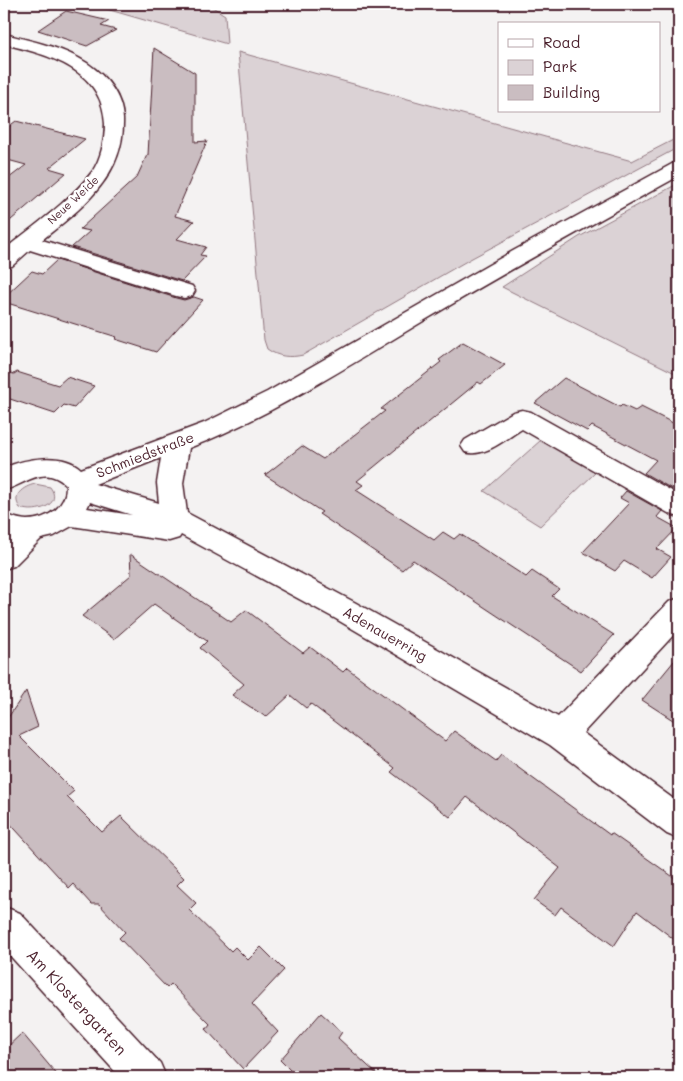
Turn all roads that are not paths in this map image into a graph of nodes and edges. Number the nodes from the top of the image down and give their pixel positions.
1 (4, 39) edge
2 (679, 168) edge
3 (26, 242) junction
4 (4, 261) edge
5 (184, 291) dead end
6 (177, 443) junction
7 (474, 446) dead end
8 (5, 472) edge
9 (78, 485) junction
10 (679, 508) edge
11 (69, 515) junction
12 (174, 518) junction
13 (4, 524) edge
14 (33, 530) junction
15 (206, 537) junction
16 (4, 558) edge
17 (679, 610) edge
18 (561, 735) junction
19 (679, 823) edge
20 (7, 926) dead end
21 (146, 1077) edge

1 - 3 street, Neue Weide
2 - 6 street, Schmiedstraße
3 - 4 street, Neue Weide
3 - 5 street
6 - 9 street, Schmiedstraße
6 - 12 street
7 - 10 street
8 - 9 street, Adenauerring
9 - 11 street
9 - 12 street, Adenauerring
11 - 14 street
11 - 15 street, Adenauerring
12 - 15 street, Adenauerring
13 - 14 street
14 - 16 street
15 - 18 street, Adenauerring
17 - 18 street
18 - 19 street, Adenauerring
20 - 21 street, Am Klostergarten

